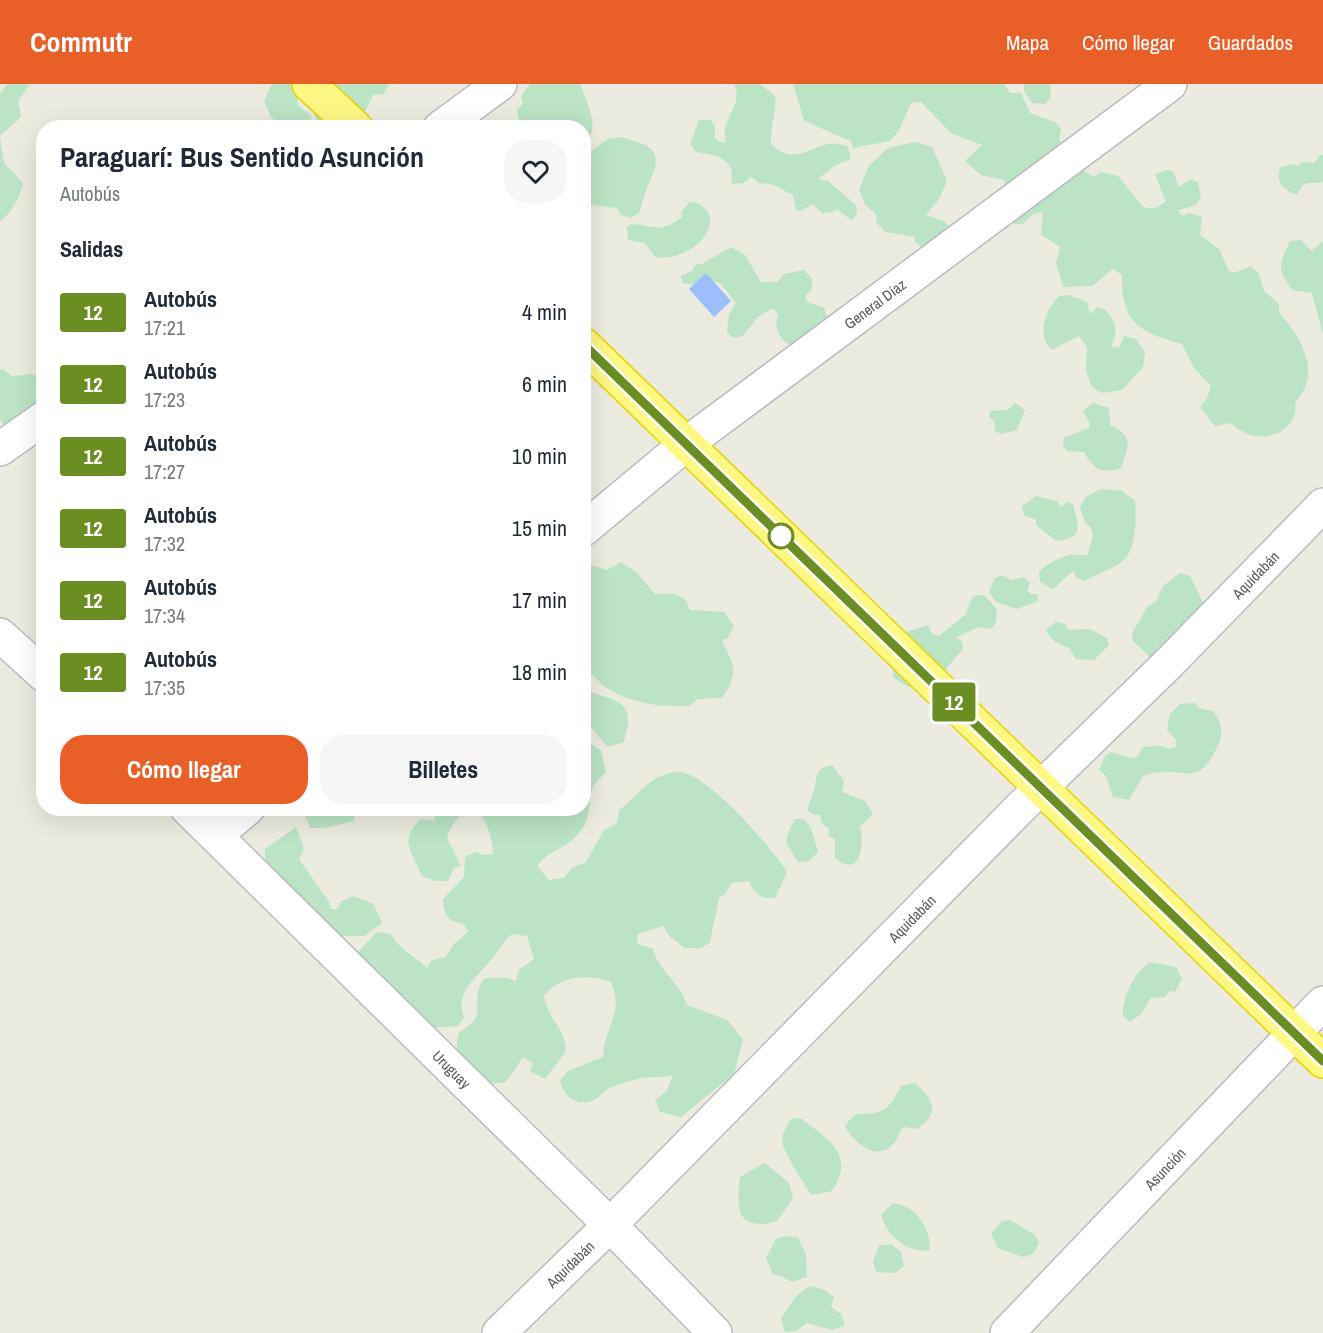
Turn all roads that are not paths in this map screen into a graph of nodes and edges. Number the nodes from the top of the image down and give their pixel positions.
1 (309, 84) edge
2 (500, 84) edge
3 (1170, 84) edge
4 (347, 120) edge
5 (451, 120) edge
6 (591, 352) edge
7 (36, 424) edge
8 (686, 444) junction
9 (0, 449) edge
10 (1323, 505) edge
11 (591, 523) edge
12 (0, 635) edge
13 (36, 668) edge
14 (1041, 787) junction
15 (196, 816) edge
16 (239, 816) edge
17 (216, 835) junction
18 (1323, 1003) edge
19 (1296, 1032) junction
20 (1323, 1061) edge
21 (610, 1225) junction
22 (500, 1333) edge
23 (715, 1333) edge
24 (1007, 1333) edge

1 - 4 highway
2 - 5 street
3 - 8 street, General Díaz
6 - 8 highway
7 - 9 street
8 - 11 street, General Díaz
8 - 14 highway
10 - 14 street, Aquidabán
12 - 13 street
14 - 19 highway
14 - 21 street, Aquidabán
15 - 17 street, Uruguay
16 - 17 street
17 - 21 street, Uruguay
18 - 19 street, Asunción
19 - 20 highway
19 - 24 street, Asunción
21 - 22 street, Aquidabán
21 - 23 street, Uruguay

